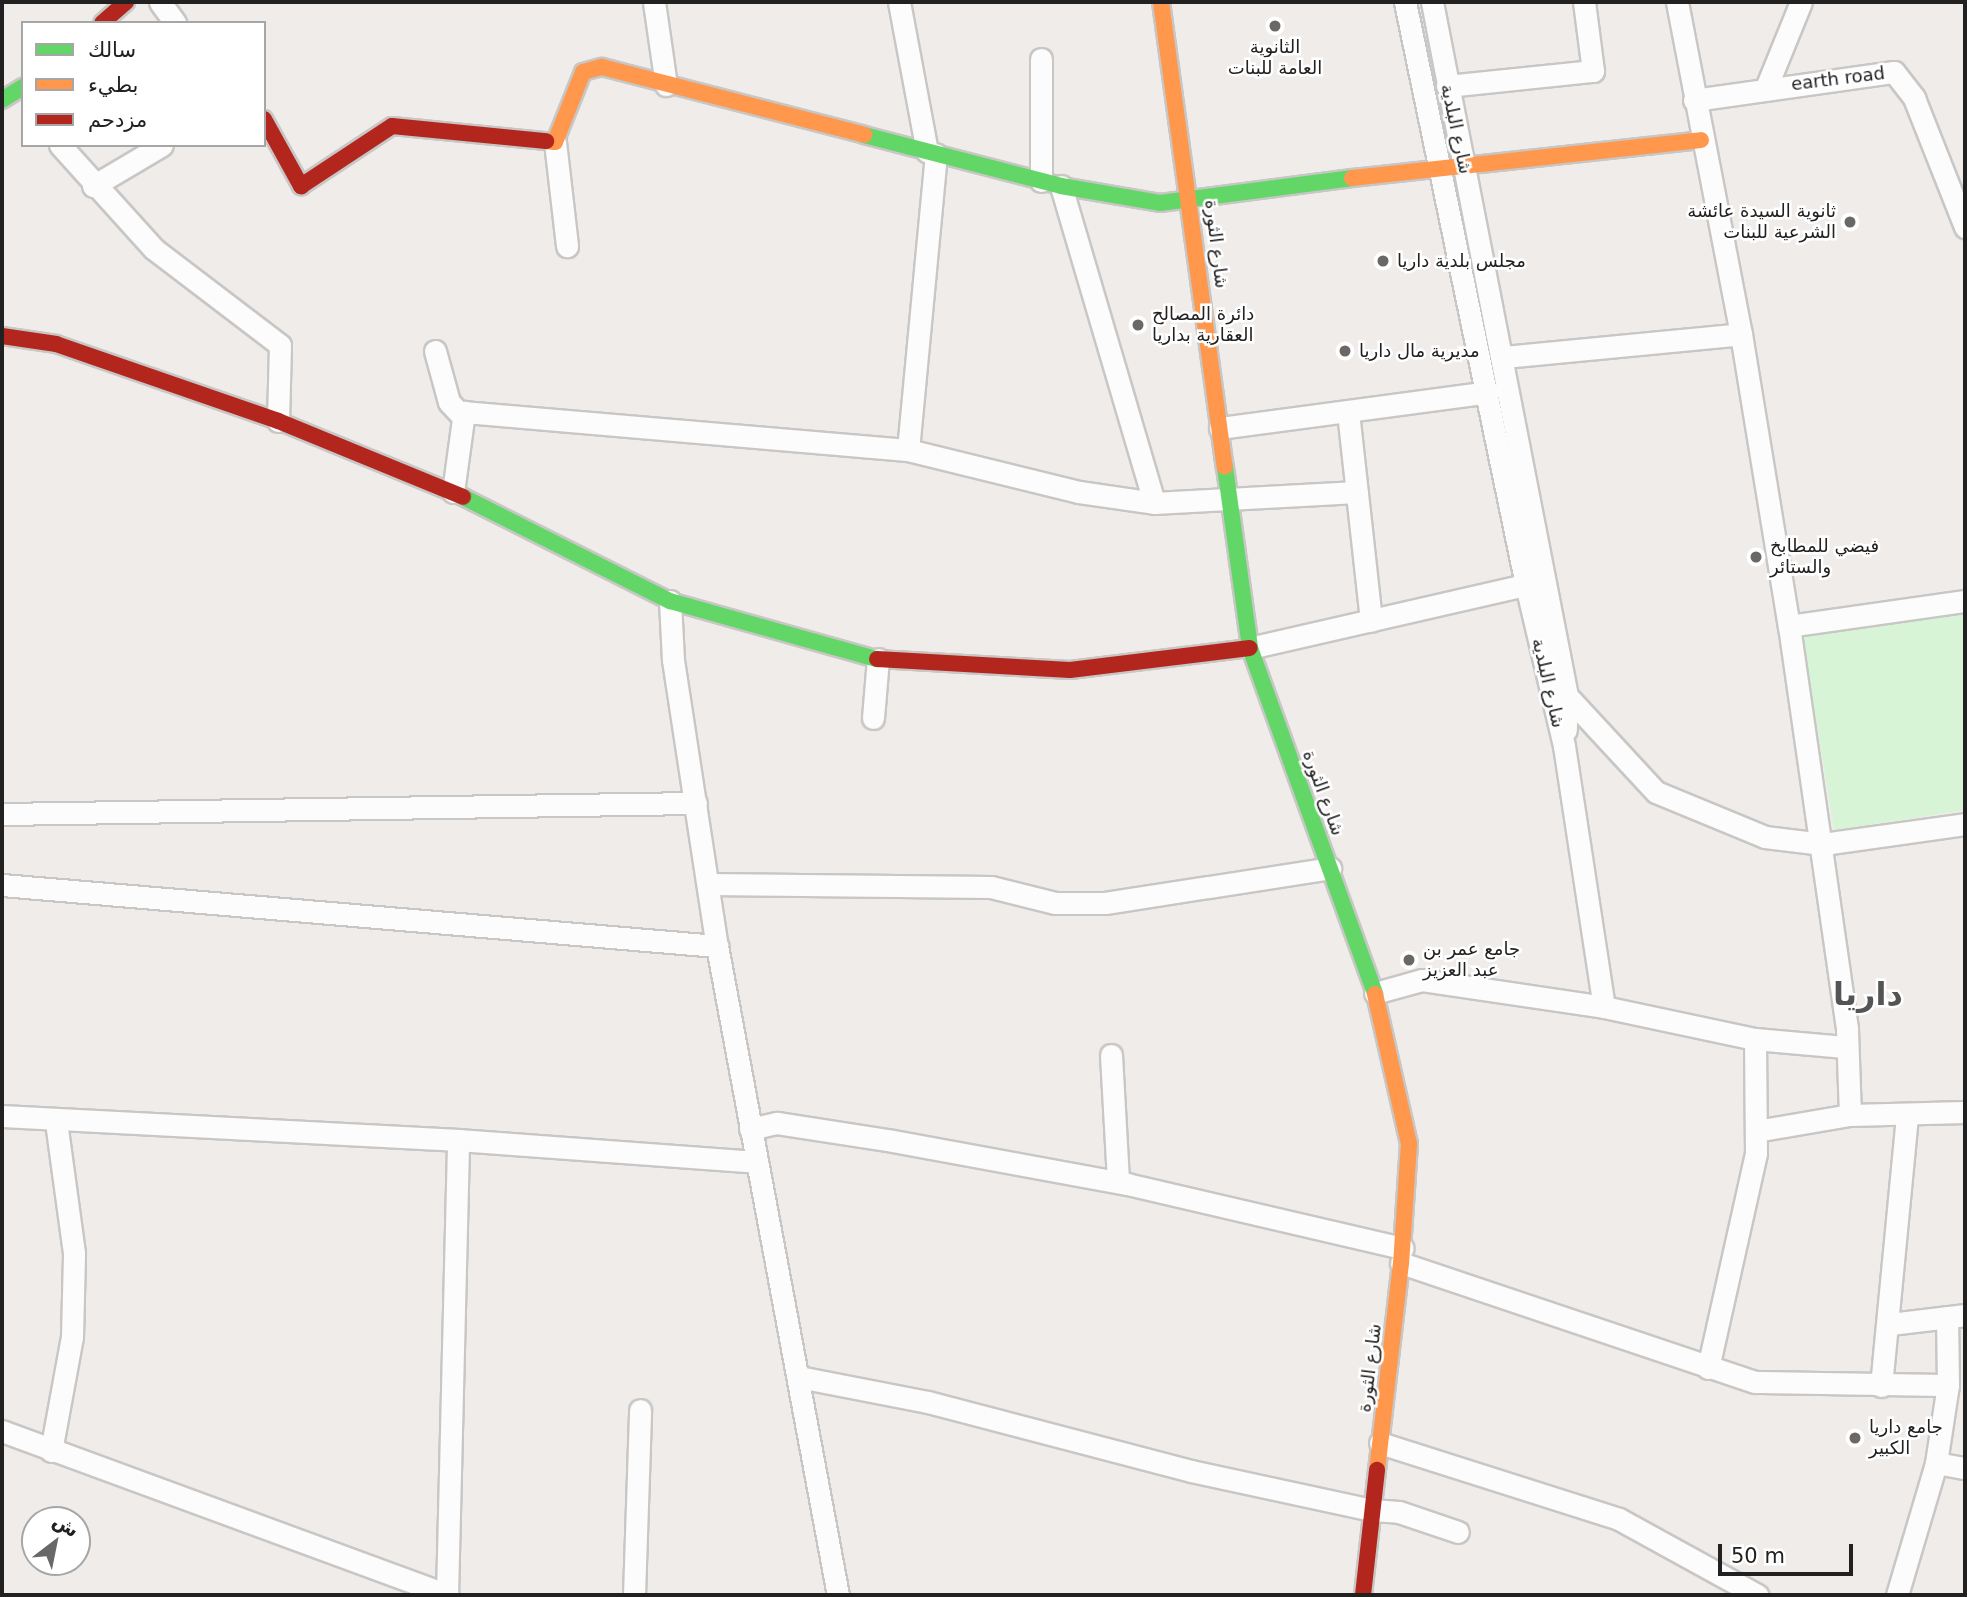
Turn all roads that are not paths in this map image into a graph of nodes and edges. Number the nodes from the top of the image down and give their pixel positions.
1 (126, 2) edge
2 (160, 2) edge
3 (654, 2) edge
4 (899, 2) edge
5 (1161, 2) edge
6 (1405, 2) edge
7 (1432, 2) edge
8 (1584, 2) edge
9 (1677, 2) edge
10 (1801, 2) edge
11 (104, 21) edge
12 (173, 21) edge
13 (1041, 59) dead end
14 (666, 85) junction
15 (1447, 86) junction
16 (1766, 88) junction
17 (1694, 100) junction
18 (266, 123) edge
19 (1701, 140) junction
20 (555, 142) junction
21 (62, 147) edge
22 (159, 147) edge
23 (932, 153) junction
24 (1463, 164) junction
25 (1439, 167) junction
26 (1051, 183) junction
27 (93, 186) junction
28 (1191, 200) junction
29 (1965, 227) edge
30 (567, 246) dead end
31 (1741, 334) junction
32 (2, 336) edge
33 (435, 351) dead end
34 (1504, 357) junction
35 (1489, 392) junction
36 (1348, 412) junction
37 (464, 418) junction
38 (278, 421) junction
39 (1220, 428) junction
40 (908, 450) junction
41 (453, 492) junction
42 (1357, 492) junction
43 (1231, 500) junction
44 (1154, 503) junction
45 (1535, 583) junction
46 (670, 601) junction
47 (1965, 601) edge
48 (1371, 621) junction
49 (1789, 626) junction
50 (1250, 648) junction
51 (878, 659) junction
52 (1567, 696) junction
53 (873, 718) dead end
54 (1564, 746) junction
55 (696, 803) junction
56 (2, 814) edge
57 (1965, 824) edge
58 (1823, 844) junction
59 (1330, 868) junction
60 (708, 884) junction
61 (2, 885) edge
62 (717, 946) junction
63 (1375, 993) junction
64 (1604, 1007) junction
65 (1755, 1039) junction
66 (1844, 1047) junction
67 (1111, 1055) dead end
68 (1965, 1112) edge
69 (1907, 1114) junction
70 (1850, 1115) junction
71 (2, 1116) edge
72 (56, 1121) junction
73 (750, 1129) junction
74 (1756, 1131) junction
75 (458, 1140) junction
76 (756, 1162) junction
77 (1118, 1182) junction
78 (1402, 1255) junction
79 (1956, 1316) edge
80 (1890, 1324) junction
81 (1708, 1368) junction
82 (799, 1377) junction
83 (1948, 1385) junction
84 (1881, 1386) junction
85 (640, 1410) dead end
86 (2, 1431) edge
87 (1380, 1443) junction
88 (51, 1451) junction
89 (1936, 1463) junction
90 (1965, 1468) edge
91 (1372, 1510) junction
92 (1458, 1532) dead end
93 (415, 1590) edge
94 (448, 1595) edge
95 (634, 1595) edge
96 (838, 1595) edge
97 (1363, 1595) edge
98 (1757, 1595) edge
99 (1898, 1595) edge

1 - 11 street
2 - 12 street
3 - 14 street
4 - 23 street
5 - 28 street, شارع الثورة
6 - 25 street, شارع البلدية
7 - 15 street, شارع البلدية
8 - 15 street
9 - 17 street
10 - 16 street
13 - 26 street
14 - 20 street
14 - 23 street
15 - 24 street, شارع البلدية
16 - 17 street, earth road
16 - 29 street, earth road
17 - 19 street
18 - 20 street
19 - 24 street
19 - 31 street
20 - 30 street
21 - 27 street
22 - 27 street
23 - 26 street
23 - 40 street
24 - 25 street
24 - 34 street, شارع البلدية
25 - 28 street
25 - 35 street, شارع البلدية
26 - 28 street
26 - 44 street
27 - 38 street
28 - 39 street, شارع الثورة
31 - 34 street
31 - 49 street
32 - 38 street
33 - 37 street
34 - 45 street, شارع البلدية
35 - 36 street
35 - 45 street, شارع البلدية
36 - 39 street
36 - 42 street
37 - 40 street
37 - 41 street
38 - 41 street
39 - 43 street, شارع الثورة
40 - 44 street
41 - 46 street
42 - 43 street
42 - 48 street
43 - 44 street
43 - 50 street, شارع الثورة
45 - 48 street
45 - 52 street, شارع البلدية
45 - 54 street, شارع البلدية
46 - 51 street
46 - 55 street
47 - 49 street
48 - 50 street
49 - 58 street
50 - 51 street
50 - 59 street, شارع الثورة
51 - 53 street
52 - 54 street, شارع البلدية
52 - 58 street
54 - 64 street
55 - 56 street
55 - 60 street
57 - 58 street
58 - 66 street
59 - 60 street
59 - 63 street, شارع الثورة
60 - 62 street
61 - 62 street
62 - 73 street
63 - 64 street
63 - 78 street, شارع الثورة
64 - 65 street
65 - 66 street
65 - 74 street
66 - 70 street
67 - 77 street
68 - 69 street
69 - 70 street
69 - 80 street
70 - 74 street
71 - 72 street
72 - 75 street
72 - 88 street
73 - 76 street
73 - 77 street
74 - 81 street
75 - 76 street
75 - 94 street
76 - 82 street
77 - 78 street
78 - 81 street
78 - 87 street, شارع الثورة
79 - 80 street
79 - 83 street
80 - 84 street
81 - 84 street
82 - 91 street
82 - 96 street
83 - 84 street
83 - 89 street
85 - 95 street
86 - 88 street
87 - 91 street, شارع الثورة
87 - 98 street
88 - 93 street
89 - 90 street
89 - 99 street
91 - 92 street
91 - 97 street, شارع الثورة
93 - 94 street

